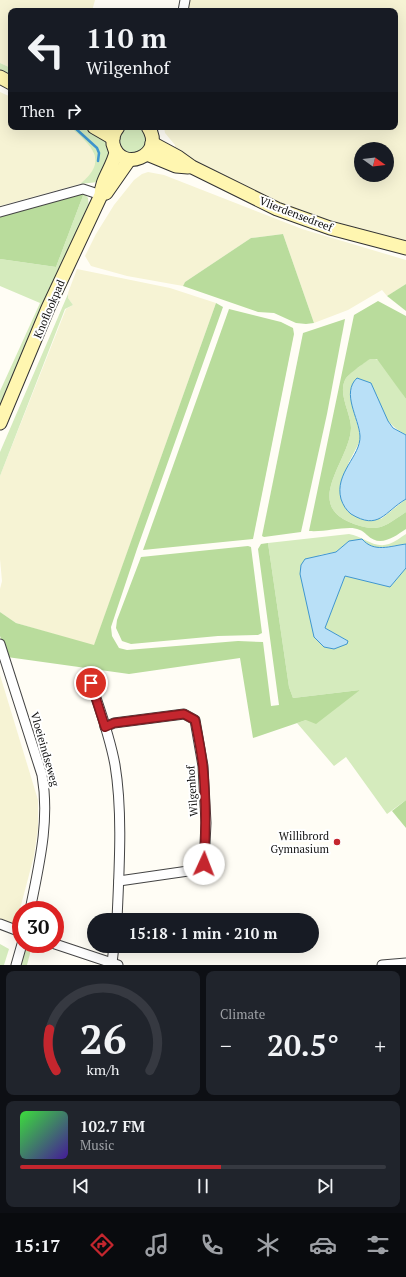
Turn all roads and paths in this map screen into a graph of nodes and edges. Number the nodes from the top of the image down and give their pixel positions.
1 (150, 130) edge
2 (115, 132) edge
3 (150, 148) junction
4 (116, 152) junction
5 (129, 160) junction
6 (101, 195) junction
7 (0, 212) edge
8 (406, 248) edge
9 (0, 423) edge
10 (0, 644) edge
11 (91, 683) dead end
12 (105, 727) junction
13 (119, 881) junction
14 (32, 901) edge
15 (117, 913) edge
16 (0, 924) edge
17 (12, 929) edge
18 (64, 947) edge
19 (19, 953) edge
20 (114, 953) edge
21 (406, 963) edge
22 (115, 964) edge
23 (16, 965) edge
24 (382, 965) edge

1 - 3 main road
2 - 4 main road
3 - 5 main road
3 - 8 main road, Vlierdensedreef
4 - 5 main road
4 - 6 main road, Knoflookpad
5 - 6 main road, Knoflookpad
6 - 7 street
6 - 9 main road, Knoflookpad
10 - 14 street, Vloeieindseweg
11 - 12 street
12 - 13 street
12 - 13 street, Wilgenhof
13 - 15 street
16 - 17 street
18 - 22 street
19 - 23 street
20 - 22 street
21 - 24 street

